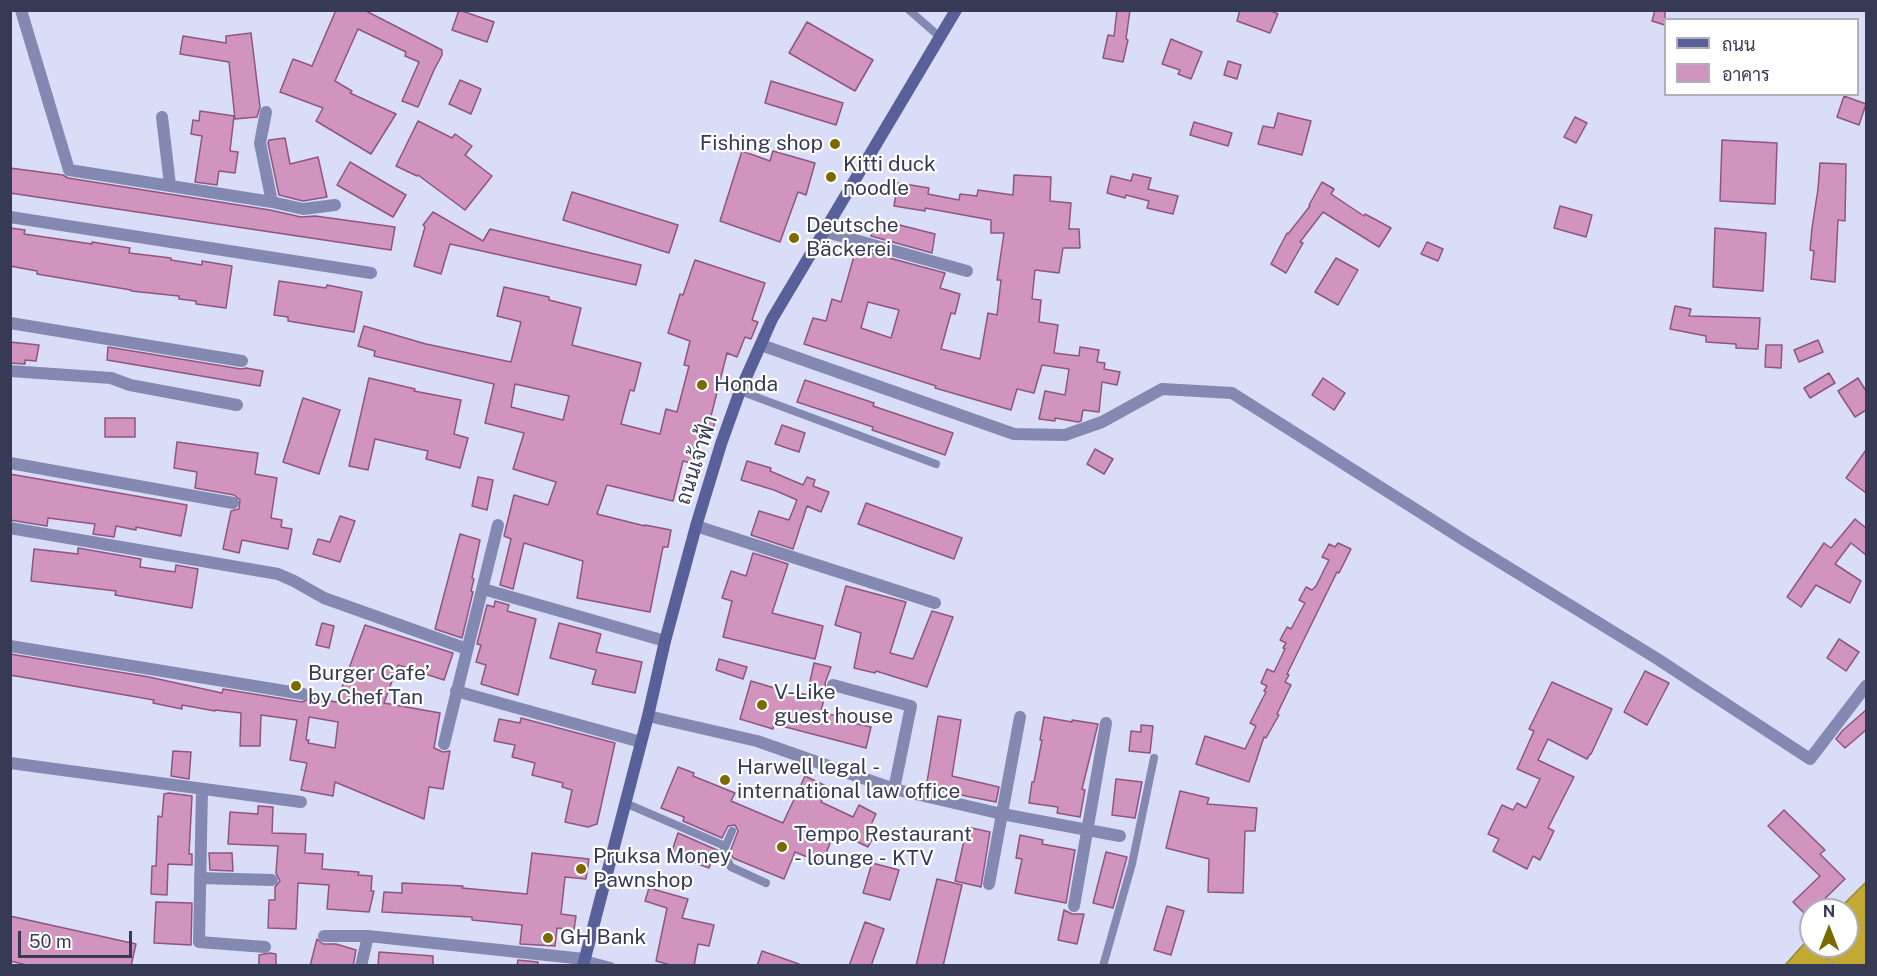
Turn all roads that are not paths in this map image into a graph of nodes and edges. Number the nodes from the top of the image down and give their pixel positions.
1 (21, 10) edge
2 (909, 10) edge
3 (956, 10) edge
4 (941, 38) junction
5 (266, 112) dead end
6 (162, 117) dead end
7 (170, 185) junction
8 (272, 202) junction
9 (335, 205) dead end
10 (10, 217) edge
11 (826, 232) junction
12 (967, 271) dead end
13 (371, 273) dead end
14 (10, 323) edge
15 (760, 345) junction
16 (242, 361) dead end
17 (10, 371) edge
18 (740, 391) junction
19 (237, 405) dead end
20 (10, 463) edge
21 (936, 465) dead end
22 (233, 503) dead end
23 (498, 525) dead end
24 (696, 526) junction
25 (10, 528) edge
26 (483, 589) junction
27 (935, 603) dead end
28 (665, 641) junction
29 (10, 646) edge
30 (467, 649) junction
31 (833, 685) dead end
32 (1866, 686) edge
33 (456, 691) junction
34 (303, 694) dead end
35 (648, 716) junction
36 (1020, 717) dead end
37 (1107, 723) dead end
38 (641, 742) junction
39 (444, 744) dead end
40 (1154, 758) dead end
41 (10, 763) edge
42 (202, 789) junction
43 (894, 789) junction
44 (301, 802) dead end
45 (625, 803) junction
46 (1002, 814) junction
47 (732, 831) dead end
48 (1087, 831) junction
49 (1120, 836) dead end
50 (725, 846) junction
51 (200, 878) junction
52 (272, 880) dead end
53 (766, 883) dead end
54 (989, 884) dead end
55 (1074, 906) dead end
56 (324, 936) dead end
57 (368, 936) junction
58 (265, 947) dead end
59 (584, 962) edge
60 (361, 966) edge
61 (611, 966) edge
62 (1103, 966) edge

1 - 7 street
2 - 4 lane
3 - 4 main road, ถนนเจ้าฟ้า
4 - 11 main road, ถนนเจ้าฟ้า
5 - 8 street
6 - 7 street
7 - 8 street
8 - 9 street
10 - 13 street
11 - 12 street
11 - 15 main road, ถนนเจ้าฟ้า
14 - 16 street
15 - 18 main road, ถนนเจ้าฟ้า
15 - 32 street
17 - 19 street
18 - 21 lane
18 - 24 main road, ถนนเจ้าฟ้า
20 - 22 street
23 - 26 street
24 - 27 street
24 - 28 main road, ถนนเจ้าฟ้า
25 - 30 street
26 - 28 street
26 - 30 street
28 - 35 main road, ถนนเจ้าฟ้า
29 - 34 street
30 - 33 street
31 - 43 street
33 - 38 street
33 - 39 street
35 - 38 main road, ถนนเจ้าฟ้า
35 - 43 street
36 - 46 street
37 - 48 street
38 - 45 main road, ถนนเจ้าฟ้า
40 - 62 lane
41 - 42 street
42 - 44 street
42 - 51 street
43 - 46 street
45 - 50 lane
45 - 59 main road, ถนนเจ้าฟ้า
46 - 48 street
46 - 54 street
47 - 50 lane
48 - 49 street
48 - 55 street
50 - 53 lane
51 - 52 street
51 - 58 street
56 - 57 street
57 - 59 street
57 - 60 street
59 - 61 lane

